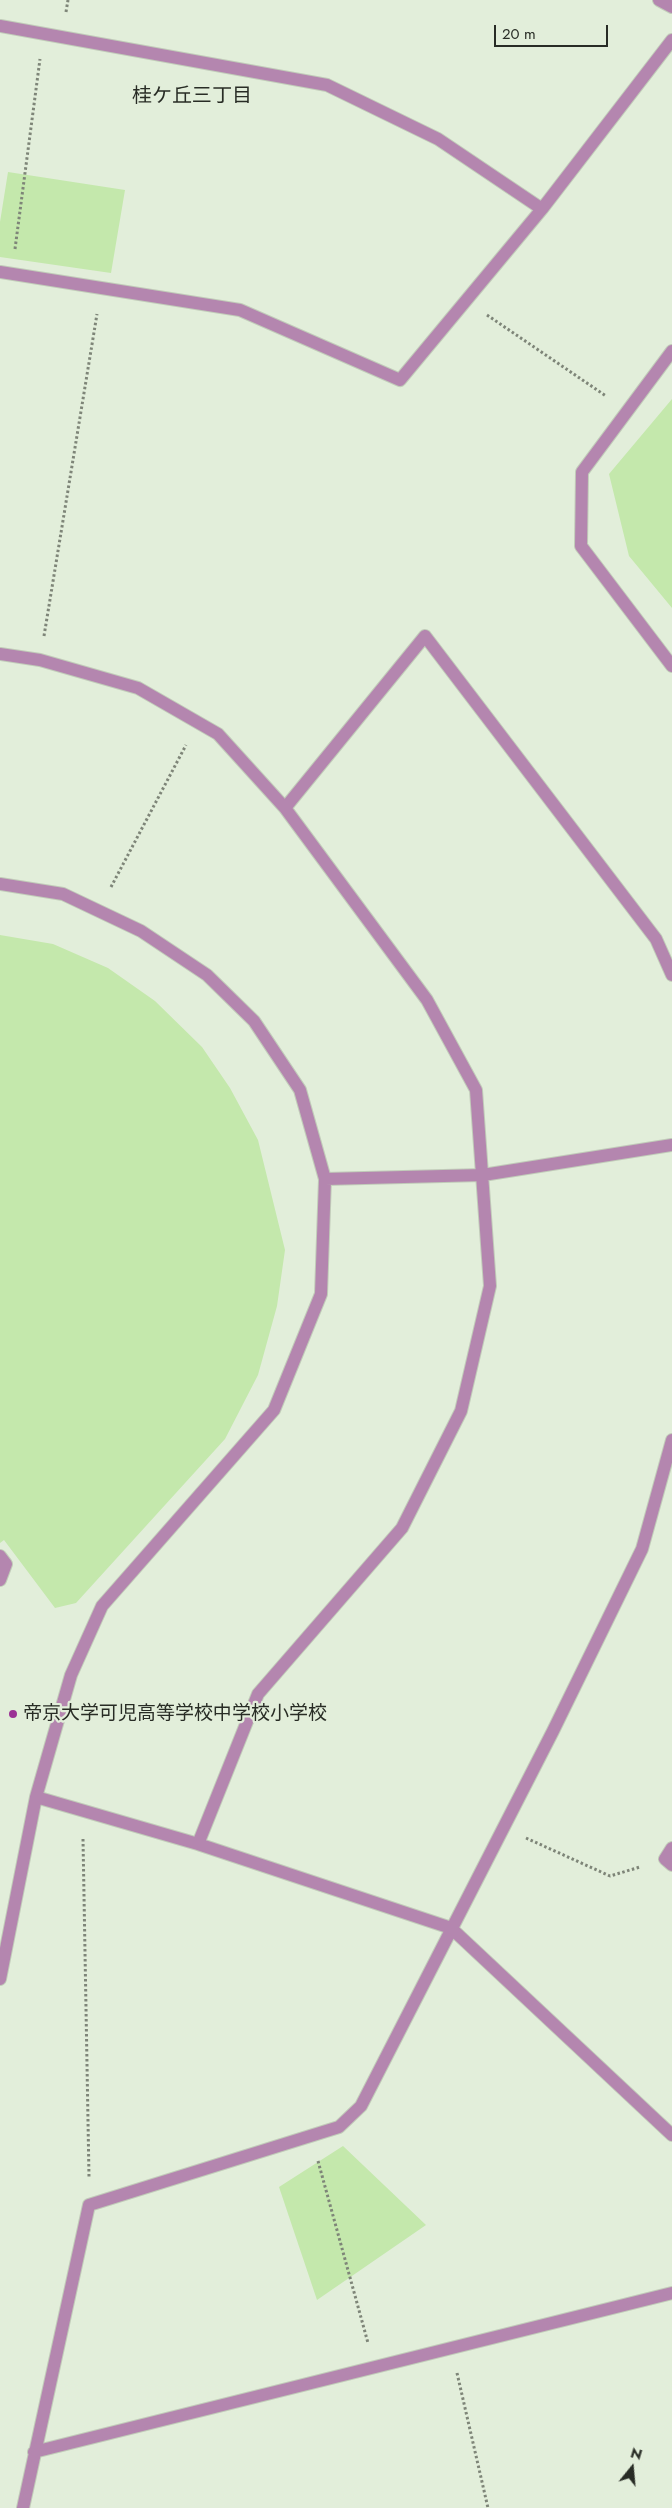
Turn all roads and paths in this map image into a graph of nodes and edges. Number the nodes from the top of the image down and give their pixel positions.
1 (659, 0) edge
2 (672, 8) edge
3 (0, 26) edge
4 (43, 34) junction
5 (672, 40) edge
6 (542, 209) junction
7 (6, 273) edge
8 (101, 288) junction
9 (466, 301) junction
10 (672, 351) edge
11 (628, 411) junction
12 (0, 654) edge
13 (40, 660) junction
14 (672, 666) edge
15 (198, 722) junction
16 (285, 808) junction
17 (0, 884) edge
18 (98, 911) junction
19 (672, 975) edge
20 (672, 1145) edge
21 (483, 1174) junction
22 (325, 1179) junction
23 (672, 1440) edge
24 (0, 1556) edge
25 (0, 1580) edge
26 (36, 1797) junction
27 (82, 1810) junction
28 (503, 1828) junction
29 (198, 1844) junction
30 (672, 1848) edge
31 (669, 1862) edge
32 (451, 1928) junction
33 (0, 1978) edge
34 (672, 2135) edge
35 (311, 2136) junction
36 (90, 2205) junction
37 (672, 2293) edge
38 (452, 2348) junction
39 (374, 2367) junction
40 (34, 2452) junction
41 (23, 2508) edge
42 (488, 2508) edge

1 - 2 street
3 - 4 street
4 - 6 street
4 - 7 path
5 - 6 street
6 - 9 street
7 - 8 street
8 - 9 street
8 - 13 path
9 - 11 path
10 - 11 street
11 - 14 street
12 - 13 street
13 - 15 street
15 - 16 street
15 - 18 path
16 - 19 street
16 - 21 street
17 - 18 street
18 - 22 street
20 - 21 street
21 - 22 street
21 - 29 street
22 - 26 street
23 - 28 street
24 - 25 street
26 - 27 street
26 - 33 street
27 - 29 street
27 - 36 path
28 - 31 path
28 - 32 street
29 - 32 street
30 - 31 street
32 - 34 street
32 - 35 street
35 - 36 street
35 - 39 path
36 - 40 street
37 - 38 street
38 - 39 street
38 - 42 path
39 - 40 street
40 - 41 street

